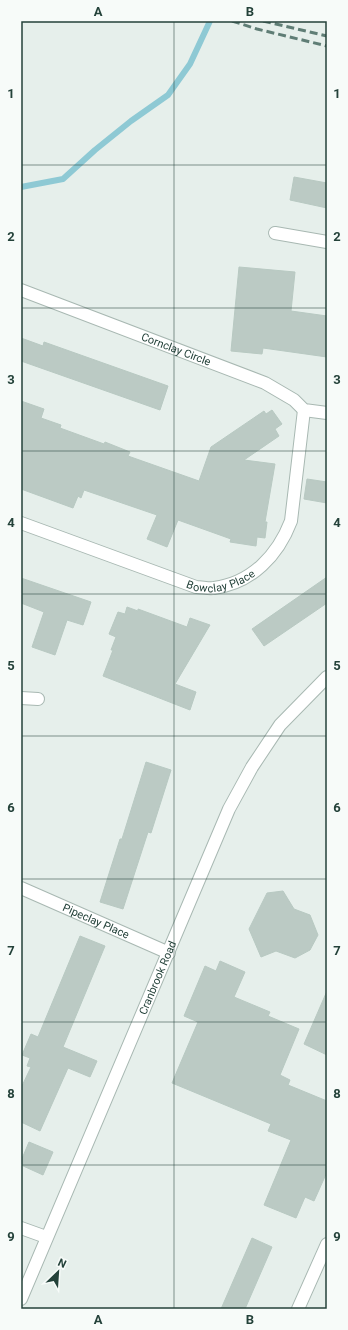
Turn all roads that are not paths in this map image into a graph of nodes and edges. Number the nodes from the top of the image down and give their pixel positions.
1 (275, 233) dead end
2 (327, 242) edge
3 (21, 290) edge
4 (304, 410) junction
5 (327, 413) edge
6 (21, 523) edge
7 (327, 677) edge
8 (21, 698) edge
9 (38, 699) dead end
10 (22, 890) edge
11 (169, 953) junction
12 (21, 1228) edge
13 (46, 1237) junction
14 (327, 1244) edge
15 (21, 1299) edge
16 (298, 1309) edge

1 - 2 street
3 - 4 street, Cornclay Circle
4 - 5 street
4 - 6 street, Bowclay Place
7 - 11 street, Cranbrook Road
8 - 9 street
10 - 11 street, Pipeclay Place
11 - 13 street, Cranbrook Road
12 - 13 street
13 - 15 street, Cranbrook Road
14 - 16 street

